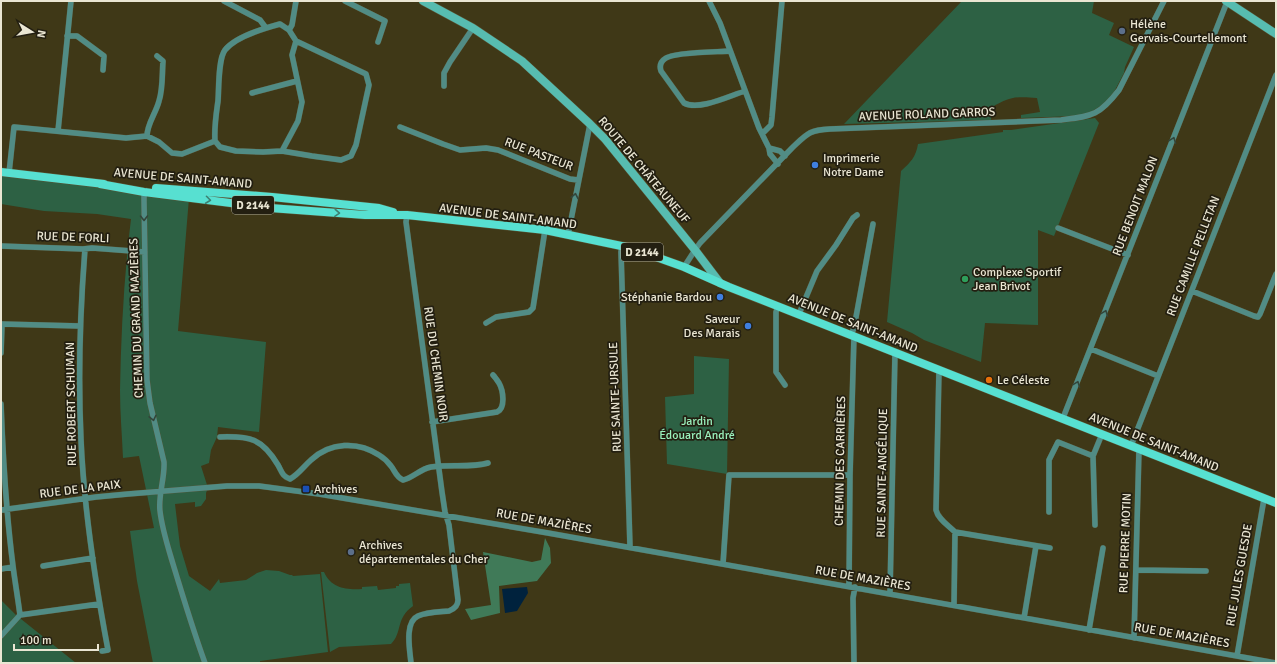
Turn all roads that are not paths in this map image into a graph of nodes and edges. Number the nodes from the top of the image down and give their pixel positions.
1 (71, 1) edge
2 (224, 1) edge
3 (296, 1) edge
4 (345, 1) edge
5 (423, 1) edge
6 (709, 1) edge
7 (782, 1) edge
8 (1164, 1) edge
9 (1226, 1) edge
10 (266, 28) junction
11 (473, 28) junction
12 (290, 30) junction
13 (1276, 34) edge
14 (67, 36) junction
15 (296, 41) junction
16 (378, 42) dead end
17 (730, 51) junction
18 (157, 56) dead end
19 (103, 70) dead end
20 (1276, 75) edge
21 (297, 81) junction
22 (444, 86) dead end
23 (745, 91) junction
24 (252, 93) dead end
25 (590, 124) junction
26 (400, 127) dead end
27 (58, 131) junction
28 (762, 134) junction
29 (146, 136) junction
30 (215, 141) junction
31 (770, 148) junction
32 (282, 151) junction
33 (785, 156) junction
34 (778, 164) junction
35 (5, 172) edge
36 (578, 180) junction
37 (100, 184) junction
38 (156, 188) junction
39 (144, 192) junction
40 (272, 197) junction
41 (233, 199) junction
42 (270, 208) junction
43 (407, 215) junction
44 (857, 215) dead end
45 (873, 224) dead end
46 (1058, 228) dead end
47 (545, 230) junction
48 (568, 235) junction
49 (1, 246) edge
50 (622, 246) junction
51 (85, 249) junction
52 (695, 250) junction
53 (145, 252) junction
54 (1128, 255) junction
55 (684, 267) junction
56 (1276, 274) edge
57 (720, 283) junction
58 (1192, 291) junction
59 (778, 306) junction
60 (799, 314) junction
61 (1, 324) edge
62 (486, 324) dead end
63 (80, 326) junction
64 (853, 335) junction
65 (1090, 349) junction
66 (895, 352) junction
67 (1, 353) edge
68 (939, 370) junction
69 (493, 375) dead end
70 (1158, 376) junction
71 (785, 385) dead end
72 (1, 404) edge
73 (1063, 418) junction
74 (432, 422) junction
75 (1102, 434) junction
76 (220, 436) dead end
77 (1131, 446) junction
78 (1139, 449) junction
79 (1093, 456) junction
80 (488, 463) dead end
81 (438, 466) junction
82 (850, 475) junction
83 (288, 478) junction
84 (162, 490) junction
85 (287, 490) junction
86 (86, 498) junction
87 (1264, 499) junction
88 (1276, 503) edge
89 (4, 510) edge
90 (1049, 512) dead end
91 (446, 516) junction
92 (1095, 525) dead end
93 (955, 532) junction
94 (1036, 546) junction
95 (630, 548) junction
96 (1050, 548) dead end
97 (1103, 548) dead end
98 (93, 558) junction
99 (723, 564) junction
100 (43, 566) dead end
101 (13, 567) junction
102 (1, 569) edge
103 (1136, 570) junction
104 (1206, 571) dead end
105 (852, 587) junction
106 (890, 593) junction
107 (100, 604) junction
108 (954, 605) junction
109 (20, 615) junction
110 (1024, 618) junction
111 (1089, 630) junction
112 (1, 636) edge
113 (1134, 638) junction
114 (102, 651) dead end
115 (1237, 656) junction
116 (205, 663) edge
117 (411, 663) edge
118 (854, 663) edge
119 (1276, 663) edge

1 - 14 street
2 - 10 street
3 - 12 street
4 - 16 street
5 - 11 main road, ROUTE DE CHÂTEAUNEUF
6 - 17 street
7 - 28 street
8 - 33 street, AVENUE ROLAND GARROS
9 - 13 main road
54 -> 9 street, RUE BENOIT MALON
10 - 12 street
10 - 30 street
11 - 22 street
11 - 25 main road, ROUTE DE CHÂTEAUNEUF
12 - 15 street
14 - 19 street
14 - 27 street
15 - 21 street
15 - 32 street
17 - 23 street
17 - 23 street
18 - 29 street
20 - 58 street, RUE CAMILLE PELLETAN
21 - 24 street
21 - 32 street
23 - 28 street
25 - 36 street
25 - 52 main road, ROUTE DE CHÂTEAUNEUF
26 - 36 street, RUE PASTEUR
27 - 29 street
27 - 35 street
28 - 31 street
29 - 30 street
30 - 32 street
31 - 33 street
31 - 34 street
33 - 34 street, AVENUE ROLAND GARROS
34 - 52 street, AVENUE ROLAND GARROS
35 - 37 main road, AVENUE DE SAINT-AMAND / D 2144
48 -> 36 street
37 - 38 main road, AVENUE DE SAINT-AMAND / D 2144
37 - 39 main road, AVENUE DE SAINT-AMAND / D 2144
38 - 39 street
38 - 41 main road, AVENUE DE SAINT-AMAND / D 2144
39 -> 41 main road, AVENUE DE SAINT-AMAND / D 2144
39 -> 53 street, CHEMIN DU GRAND MAZIÈRES
40 - 41 main road, AVENUE DE SAINT-AMAND / D 2144
40 - 42 main road
40 - 43 main road, AVENUE DE SAINT-AMAND / D 2144
41 - 42 main road, AVENUE DE SAINT-AMAND / D 2144
42 -> 43 main road, AVENUE DE SAINT-AMAND / D 2144
43 - 47 main road, AVENUE DE SAINT-AMAND / D 2144
43 - 74 street, RUE DU CHEMIN NOIR
44 - 60 street
45 - 64 street, CHEMIN DES CARRIÈRES
46 - 54 street
47 - 48 main road, AVENUE DE SAINT-AMAND / D 2144
47 - 62 street
48 - 50 main road, AVENUE DE SAINT-AMAND / D 2144
49 - 51 street, RUE DE FORLI
50 - 55 main road, AVENUE DE SAINT-AMAND / D 2144
50 - 95 street, RUE SAINTE-URSULE
51 - 53 street, RUE DE FORLI
51 - 63 street, RUE ROBERT SCHUMAN
52 - 55 street, AVENUE ROLAND GARROS
52 - 57 main road, ROUTE DE CHÂTEAUNEUF
53 -> 84 street, CHEMIN DU GRAND MAZIÈRES
65 -> 54 street, RUE BENOIT MALON
55 - 57 main road, AVENUE DE SAINT-AMAND / D 2144
56 - 58 street
57 - 59 main road, AVENUE DE SAINT-AMAND
58 - 70 street, RUE CAMILLE PELLETAN
59 - 60 main road, AVENUE DE SAINT-AMAND
59 - 71 street
60 - 64 main road, AVENUE DE SAINT-AMAND
61 - 63 street
61 - 67 street
63 - 86 street, RUE ROBERT SCHUMAN
64 - 66 main road, AVENUE DE SAINT-AMAND
64 - 82 street, CHEMIN DES CARRIÈRES
65 - 70 street
73 -> 65 street, RUE BENOIT MALON
66 - 68 main road, AVENUE DE SAINT-AMAND
66 - 106 street, RUE SAINTE-ANGÉLIQUE
68 - 73 main road, AVENUE DE SAINT-AMAND
68 - 93 street
69 - 74 street
70 - 77 street, RUE CAMILLE PELLETAN
72 - 89 street
73 - 75 main road, AVENUE DE SAINT-AMAND
74 - 81 street, RUE DU CHEMIN NOIR
75 - 77 main road, AVENUE DE SAINT-AMAND
75 - 79 street
76 - 83 street
77 - 78 main road, AVENUE DE SAINT-AMAND
78 - 87 main road, AVENUE DE SAINT-AMAND
78 - 103 street, RUE PIERRE MOTIN
79 - 90 street
79 - 92 street
80 - 81 street
81 - 83 street
81 - 91 street, RUE DU CHEMIN NOIR
82 - 99 street
82 - 105 street, CHEMIN DES CARRIÈRES
83 - 85 street
84 - 85 street, RUE DE LA PAIX
84 - 86 street, RUE DE LA PAIX
84 - 116 street, CHEMIN DU GRAND MAZIÈRES
85 - 91 street, RUE DE MAZIÈRES
86 - 89 street, RUE DE LA PAIX
86 - 98 street, RUE ROBERT SCHUMAN
87 - 88 main road, AVENUE DE SAINT-AMAND
87 - 115 street, RUE JULES GUESDE
89 - 101 street
91 - 95 street, RUE DE MAZIÈRES
91 - 117 street
93 - 94 street
93 - 108 street
94 - 96 street
94 - 110 street
95 - 99 street, RUE DE MAZIÈRES
97 - 111 street
98 - 100 street
98 - 107 street, RUE ROBERT SCHUMAN
99 - 105 street, RUE DE MAZIÈRES
101 - 102 street
101 - 109 street
103 - 104 street
103 - 113 street, RUE PIERRE MOTIN
105 - 106 street, RUE DE MAZIÈRES
105 - 118 street, CHEMIN DES CARRIÈRES
106 - 108 street, RUE DE MAZIÈRES
107 - 109 street
107 - 114 street, RUE ROBERT SCHUMAN
108 - 110 street, RUE DE MAZIÈRES
109 - 112 street
110 - 111 street, RUE DE MAZIÈRES
111 - 113 street, RUE DE MAZIÈRES
113 - 115 street, RUE DE MAZIÈRES
115 - 119 street, RUE DE MAZIÈRES

